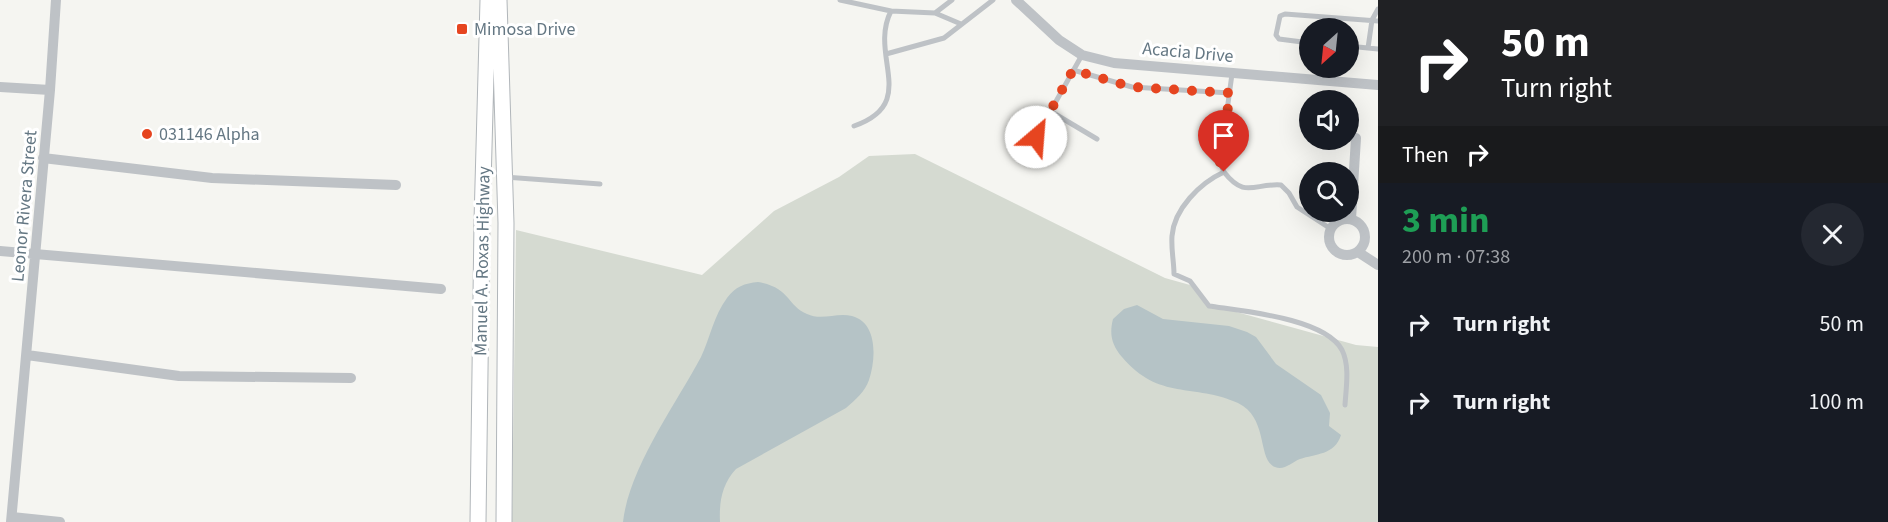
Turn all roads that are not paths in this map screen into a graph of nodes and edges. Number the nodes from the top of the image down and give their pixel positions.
1 (56, 0) edge
2 (488, 0) edge
3 (499, 0) edge
4 (840, 0) edge
5 (952, 0) edge
6 (993, 0) edge
7 (1016, 0) edge
8 (1378, 9) edge
9 (891, 11) junction
10 (935, 13) junction
11 (1345, 18) edge
12 (1359, 19) edge
13 (1375, 20) edge
14 (961, 24) junction
15 (1299, 42) edge
16 (1359, 47) edge
17 (1368, 48) junction
18 (1378, 49) edge
19 (886, 54) junction
20 (1082, 55) junction
21 (1073, 70) junction
22 (1232, 72) junction
23 (1378, 85) edge
24 (0, 87) edge
25 (50, 90) junction
26 (1230, 93) junction
27 (1050, 111) junction
28 (854, 126) dead end
29 (1036, 137) dead end
30 (1097, 139) dead end
31 (43, 158) junction
32 (1224, 172) junction
33 (505, 177) junction
34 (600, 184) dead end
35 (396, 186) dead end
36 (1338, 222) edge
37 (1356, 222) edge
38 (1331, 228) junction
39 (0, 251) edge
40 (1358, 252) junction
41 (37, 254) junction
42 (1378, 265) edge
43 (441, 289) dead end
44 (27, 355) junction
45 (351, 378) dead end
46 (1344, 405) dead end
47 (12, 519) edge
48 (60, 522) edge
49 (478, 522) edge
50 (504, 522) edge

1 - 25 street, Leonor Rivera Street
2 - 49 main road, Manuel A. Roxas Highway
3 - 33 main road, Manuel A. Roxas Highway
4 - 9 lane
5 - 10 lane
6 - 14 lane
7 - 20 street, Acacia Drive
8 - 13 lane
9 - 10 lane
9 - 19 lane
10 - 14 lane
11 - 15 lane
12 - 13 lane
13 - 17 lane
14 - 19 lane
16 - 17 lane
17 - 18 lane
19 - 28 lane
20 - 21 lane
20 - 22 street, Acacia Drive
21 - 26 lane
21 - 27 lane
22 - 23 street, Acacia Drive
22 - 26 lane
24 - 25 street
25 - 31 street, Leonor Rivera Street
26 - 32 lane
27 - 29 lane
27 - 30 lane
31 - 35 street
31 - 41 street, Leonor Rivera Street
32 - 38 lane
32 - 46 lane
33 - 34 lane
33 - 50 main road, Manuel A. Roxas Highway
36 - 38 street
37 - 40 street
38 - 40 street
39 - 41 street
40 - 42 street
41 - 43 street
41 - 44 street, Leonor Rivera Street
44 - 45 street
44 - 47 street, Leonor Rivera Street
47 - 48 street

